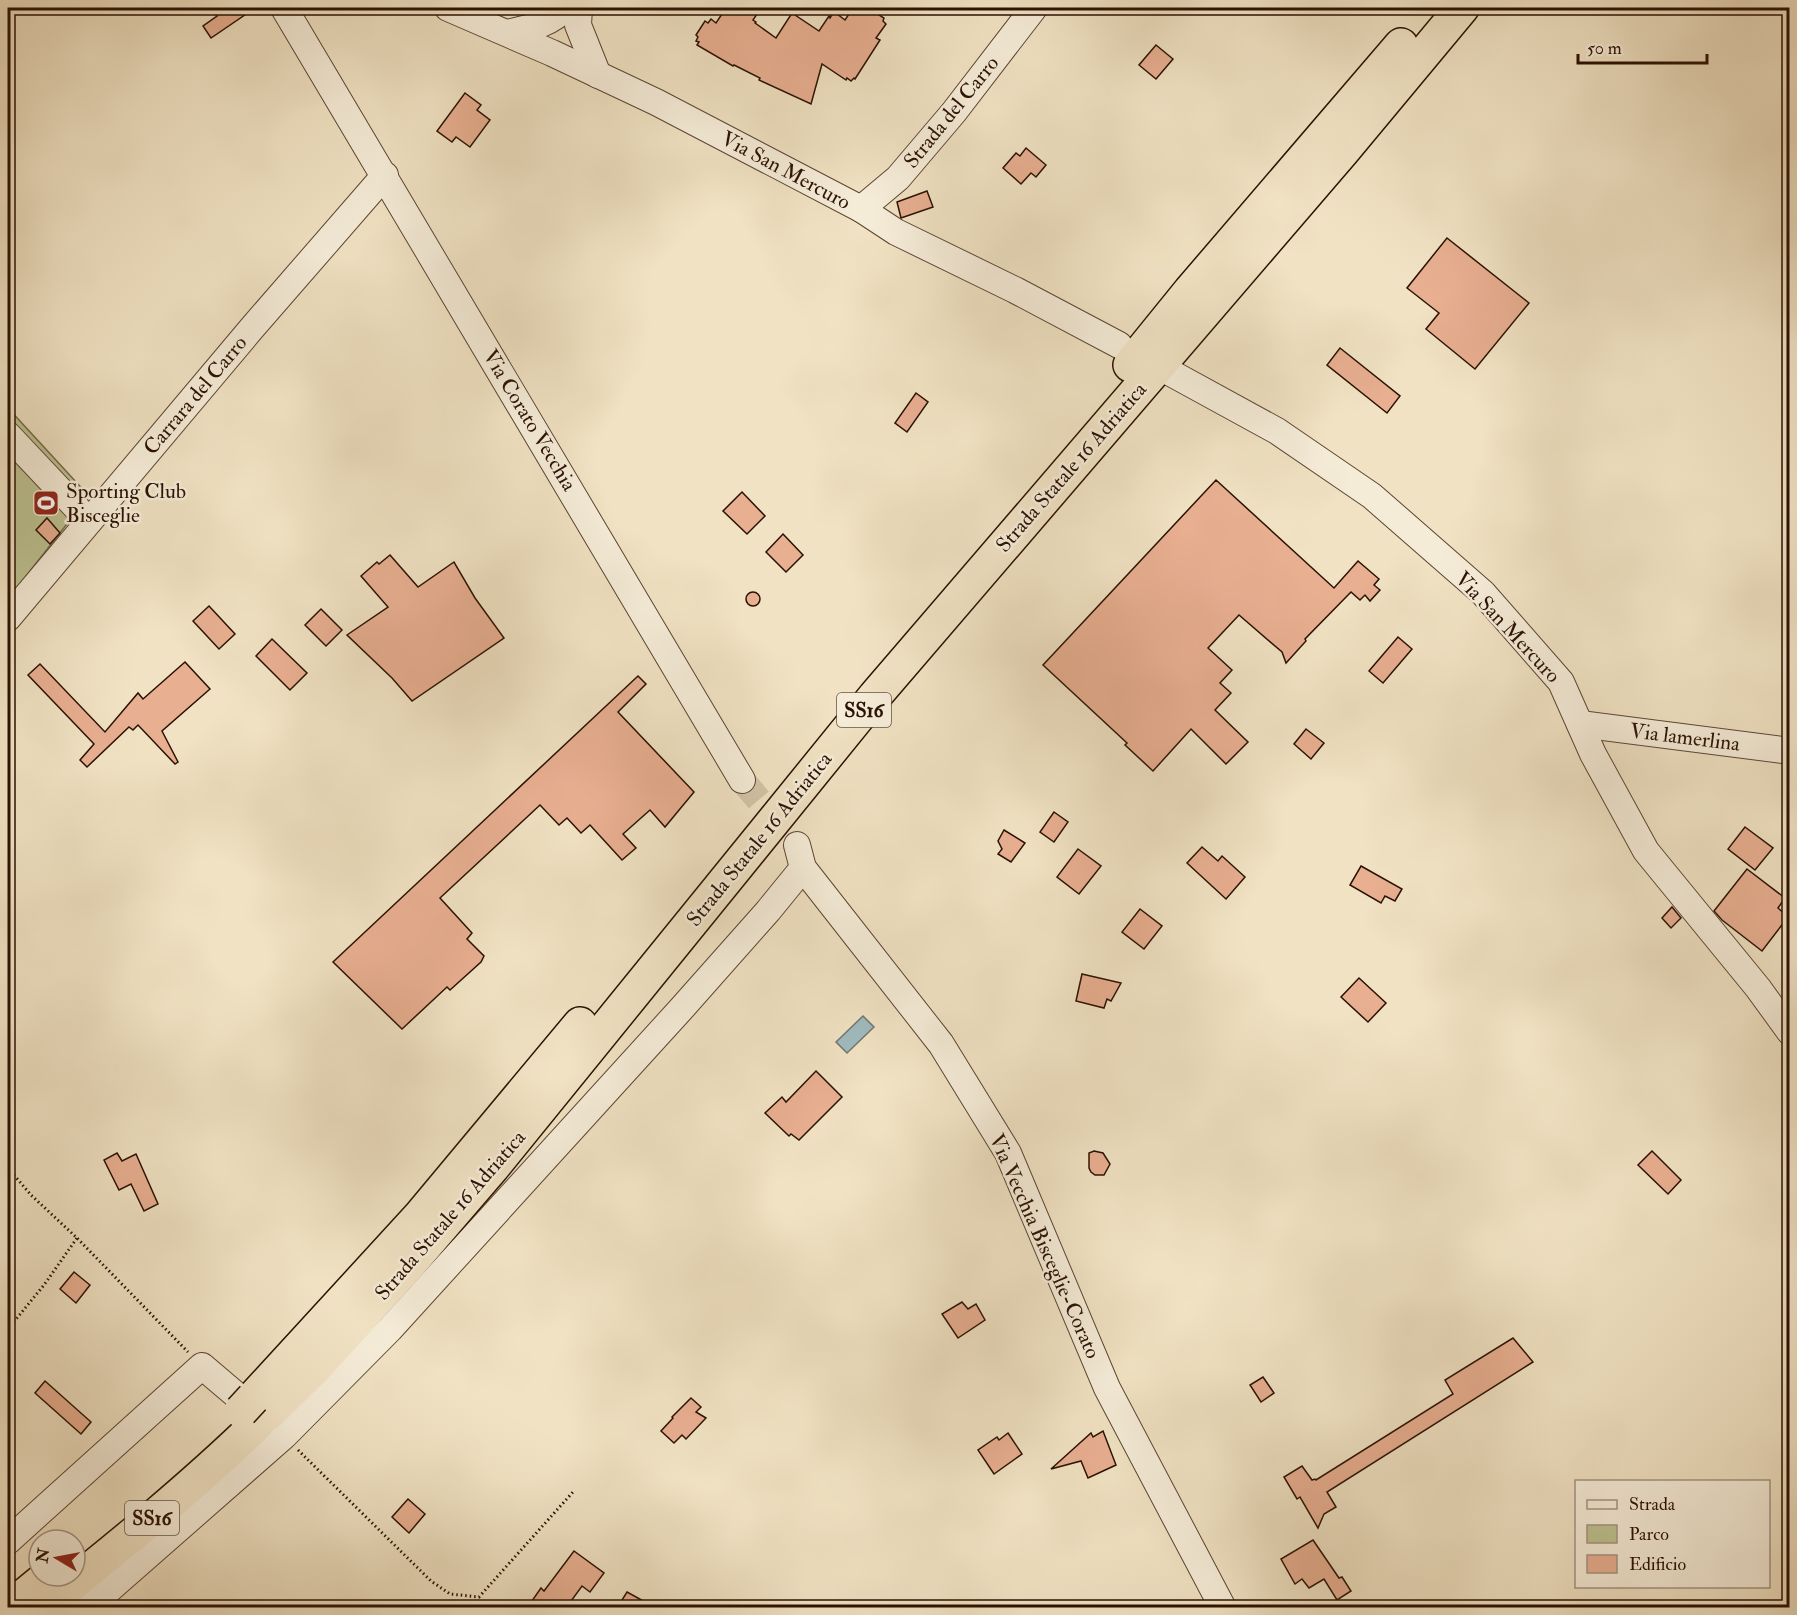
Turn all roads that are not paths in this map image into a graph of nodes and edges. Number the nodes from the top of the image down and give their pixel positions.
1 (284, 8) edge
2 (307, 8) edge
3 (448, 8) edge
4 (1034, 8) edge
5 (1434, 8) edge
6 (1462, 8) edge
7 (570, 13) edge
8 (507, 33) junction
9 (552, 53) junction
10 (315, 60) junction
11 (598, 75) junction
12 (385, 175) junction
13 (861, 210) junction
14 (1119, 345) dead end
15 (1171, 373) dead end
16 (8, 435) edge
17 (89, 521) junction
18 (8, 618) edge
19 (1580, 724) junction
20 (1790, 751) edge
21 (742, 780) tunnel mouth
22 (1790, 1032) edge
23 (261, 1416) junction
24 (8, 1541) edge
25 (87, 1544) edge
26 (33, 1588) edge
27 (9, 1608) edge
28 (42, 1608) edge
29 (88, 1608) edge
30 (1223, 1608) edge

1 - 10 street, Via Corato Vecchia
2 - 10 street, Via Corato Vecchia
3 - 8 street, Via San Mercuro
4 - 13 street, Strada del Carro
5 - 23 highway, Strada Statale 16 Adriatica / SS16
6 - 23 highway, Strada Statale 16 Adriatica / SS16
7 - 8 street
7 - 9 street
7 - 11 street
8 - 9 street, Via San Mercuro
9 - 11 street, Via San Mercuro
10 - 12 street, Via Corato Vecchia
11 - 13 street, Via San Mercuro
12 - 17 street, Carrara del Carro
12 - 21 street, Via Corato Vecchia
13 - 14 street, Via San Mercuro
15 - 19 street, Via San Mercuro
16 - 17 street
17 - 18 street, Carrara del Carro
19 - 20 street, Via lamerlina
19 - 22 street, Via San Mercuro
23 - 24 street
23 - 25 highway, Strada Statale 16 Adriatica / SS16
23 - 28 highway, Strada Statale 16 Adriatica / SS16
23 - 29 street
23 - 30 street, Via Vecchia Bisceglie-Corato
26 - 27 highway

